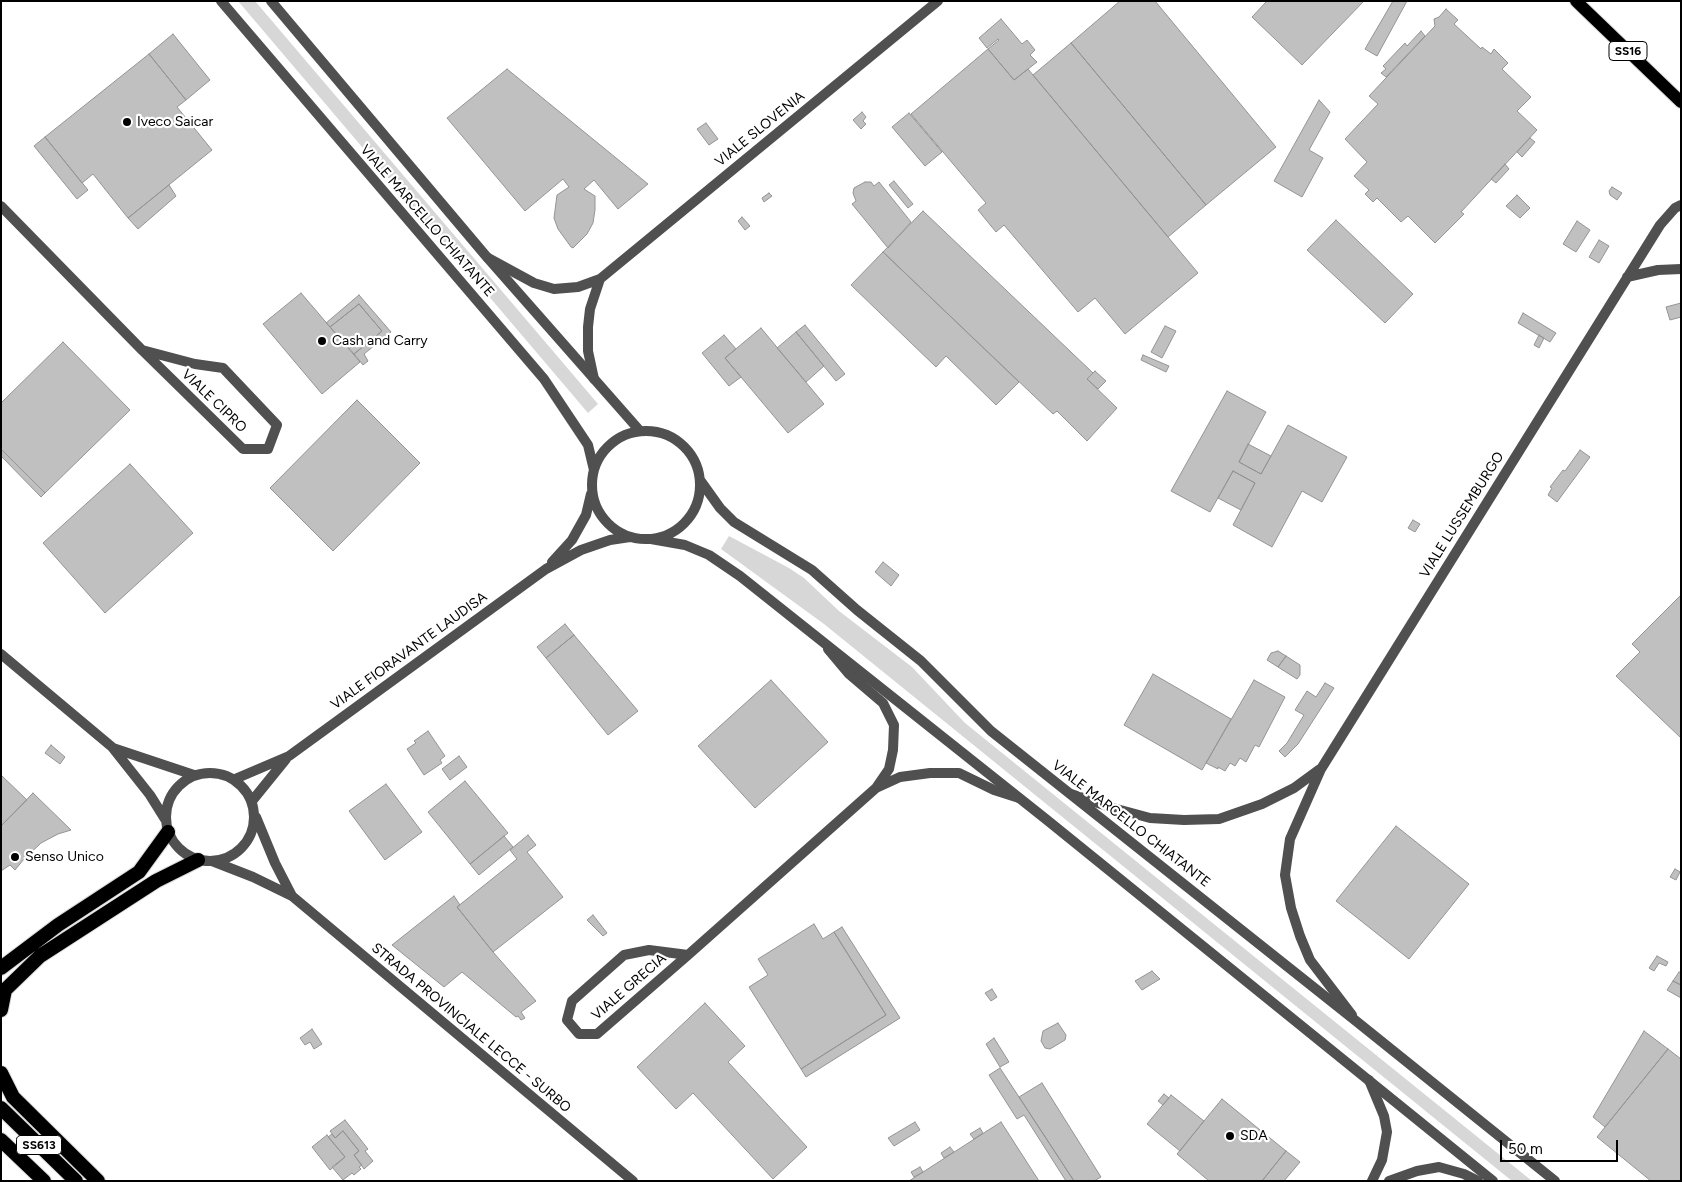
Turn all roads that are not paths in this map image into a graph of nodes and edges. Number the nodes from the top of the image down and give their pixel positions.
1 (221, 1) edge
2 (271, 1) edge
3 (938, 1) edge
4 (1576, 1) edge
5 (1681, 102) edge
6 (1681, 205) edge
7 (1, 206) edge
8 (486, 256) junction
9 (1681, 269) edge
10 (1627, 277) junction
11 (600, 279) junction
12 (142, 350) junction
13 (594, 379) junction
14 (640, 431) junction
15 (594, 470) junction
16 (700, 480) junction
17 (592, 490) junction
18 (630, 537) junction
19 (651, 539) junction
20 (546, 569) junction
21 (815, 634) junction
22 (1, 654) edge
23 (112, 748) junction
24 (288, 756) junction
25 (1321, 769) junction
26 (194, 775) junction
27 (235, 779) junction
28 (876, 788) junction
29 (1071, 794) junction
30 (1020, 798) junction
31 (252, 801) junction
32 (255, 814) junction
33 (167, 825) junction
34 (205, 861) junction
35 (292, 896) junction
36 (688, 954) junction
37 (1, 968) edge
38 (1, 1010) edge
39 (1356, 1020) junction
40 (1, 1073) edge
41 (1369, 1080) junction
42 (1, 1108) edge
43 (1, 1140) edge
44 (44, 1181) edge
45 (76, 1181) edge
46 (98, 1181) edge
47 (633, 1181) edge
48 (1372, 1181) edge
49 (1389, 1181) edge
50 (1478, 1181) edge
51 (1493, 1181) edge
52 (1555, 1181) edge

1 - 15 street, VIALE MARCELLO CHIATANTE
2 - 8 street, VIALE MARCELLO CHIATANTE
3 - 11 street, VIALE SLOVENIA
4 - 5 main road, SS16
6 - 10 street, VIALE LUSSEMBURGO
7 - 12 street, VIALE CIPRO
8 - 11 street, VIALE SLOVENIA
8 - 13 street, VIALE MARCELLO CHIATANTE
9 - 10 street
10 - 25 street, VIALE LUSSEMBURGO
11 - 13 street
12 - 12 street, VIALE CIPRO
13 - 14 street, VIALE MARCELLO CHIATANTE
14 - 15 street, VIALE MARCELLO CHIATANTE
14 - 16 street, VIALE MARCELLO CHIATANTE
15 - 17 street, VIALE MARCELLO CHIATANTE
16 - 19 street, VIALE MARCELLO CHIATANTE
16 - 29 street, VIALE MARCELLO CHIATANTE
17 - 18 street, VIALE MARCELLO CHIATANTE
17 - 20 street, VIALE FIORAVANTE LAUDISA
18 - 19 street, VIALE MARCELLO CHIATANTE
18 - 20 street, VIALE FIORAVANTE LAUDISA
19 - 21 street, VIALE MARCELLO CHIATANTE
20 - 24 street, VIALE FIORAVANTE LAUDISA
21 - 28 street, VIALE GRECIA
21 - 30 street, VIALE MARCELLO CHIATANTE
22 - 23 street
23 - 26 street
23 - 33 street
24 - 27 street, VIALE FIORAVANTE LAUDISA
24 - 31 street, VIALE FIORAVANTE LAUDISA
25 - 29 street, VIALE LUSSEMBURGO
25 - 39 street, VIALE LUSSEMBURGO
26 - 27 street
26 - 33 street
27 - 31 street
28 - 30 street, VIALE GRECIA
28 - 36 street, VIALE GRECIA
29 - 39 street, VIALE MARCELLO CHIATANTE
30 - 41 street, VIALE MARCELLO CHIATANTE
31 - 32 street
32 - 34 street
32 - 35 street, STRADA PROVINCIALE LECCE - SURBO
33 - 34 street
33 - 37 highway
34 - 35 street, STRADA PROVINCIALE LECCE - SURBO
34 - 38 highway
35 - 47 street, STRADA PROVINCIALE LECCE - SURBO
36 - 36 street, VIALE GRECIA
39 - 52 street, VIALE MARCELLO CHIATANTE
40 - 46 highway
41 - 48 street
41 - 51 street, VIALE MARCELLO CHIATANTE
42 - 45 highway, SS613
43 - 44 highway, SS613
49 - 50 street

